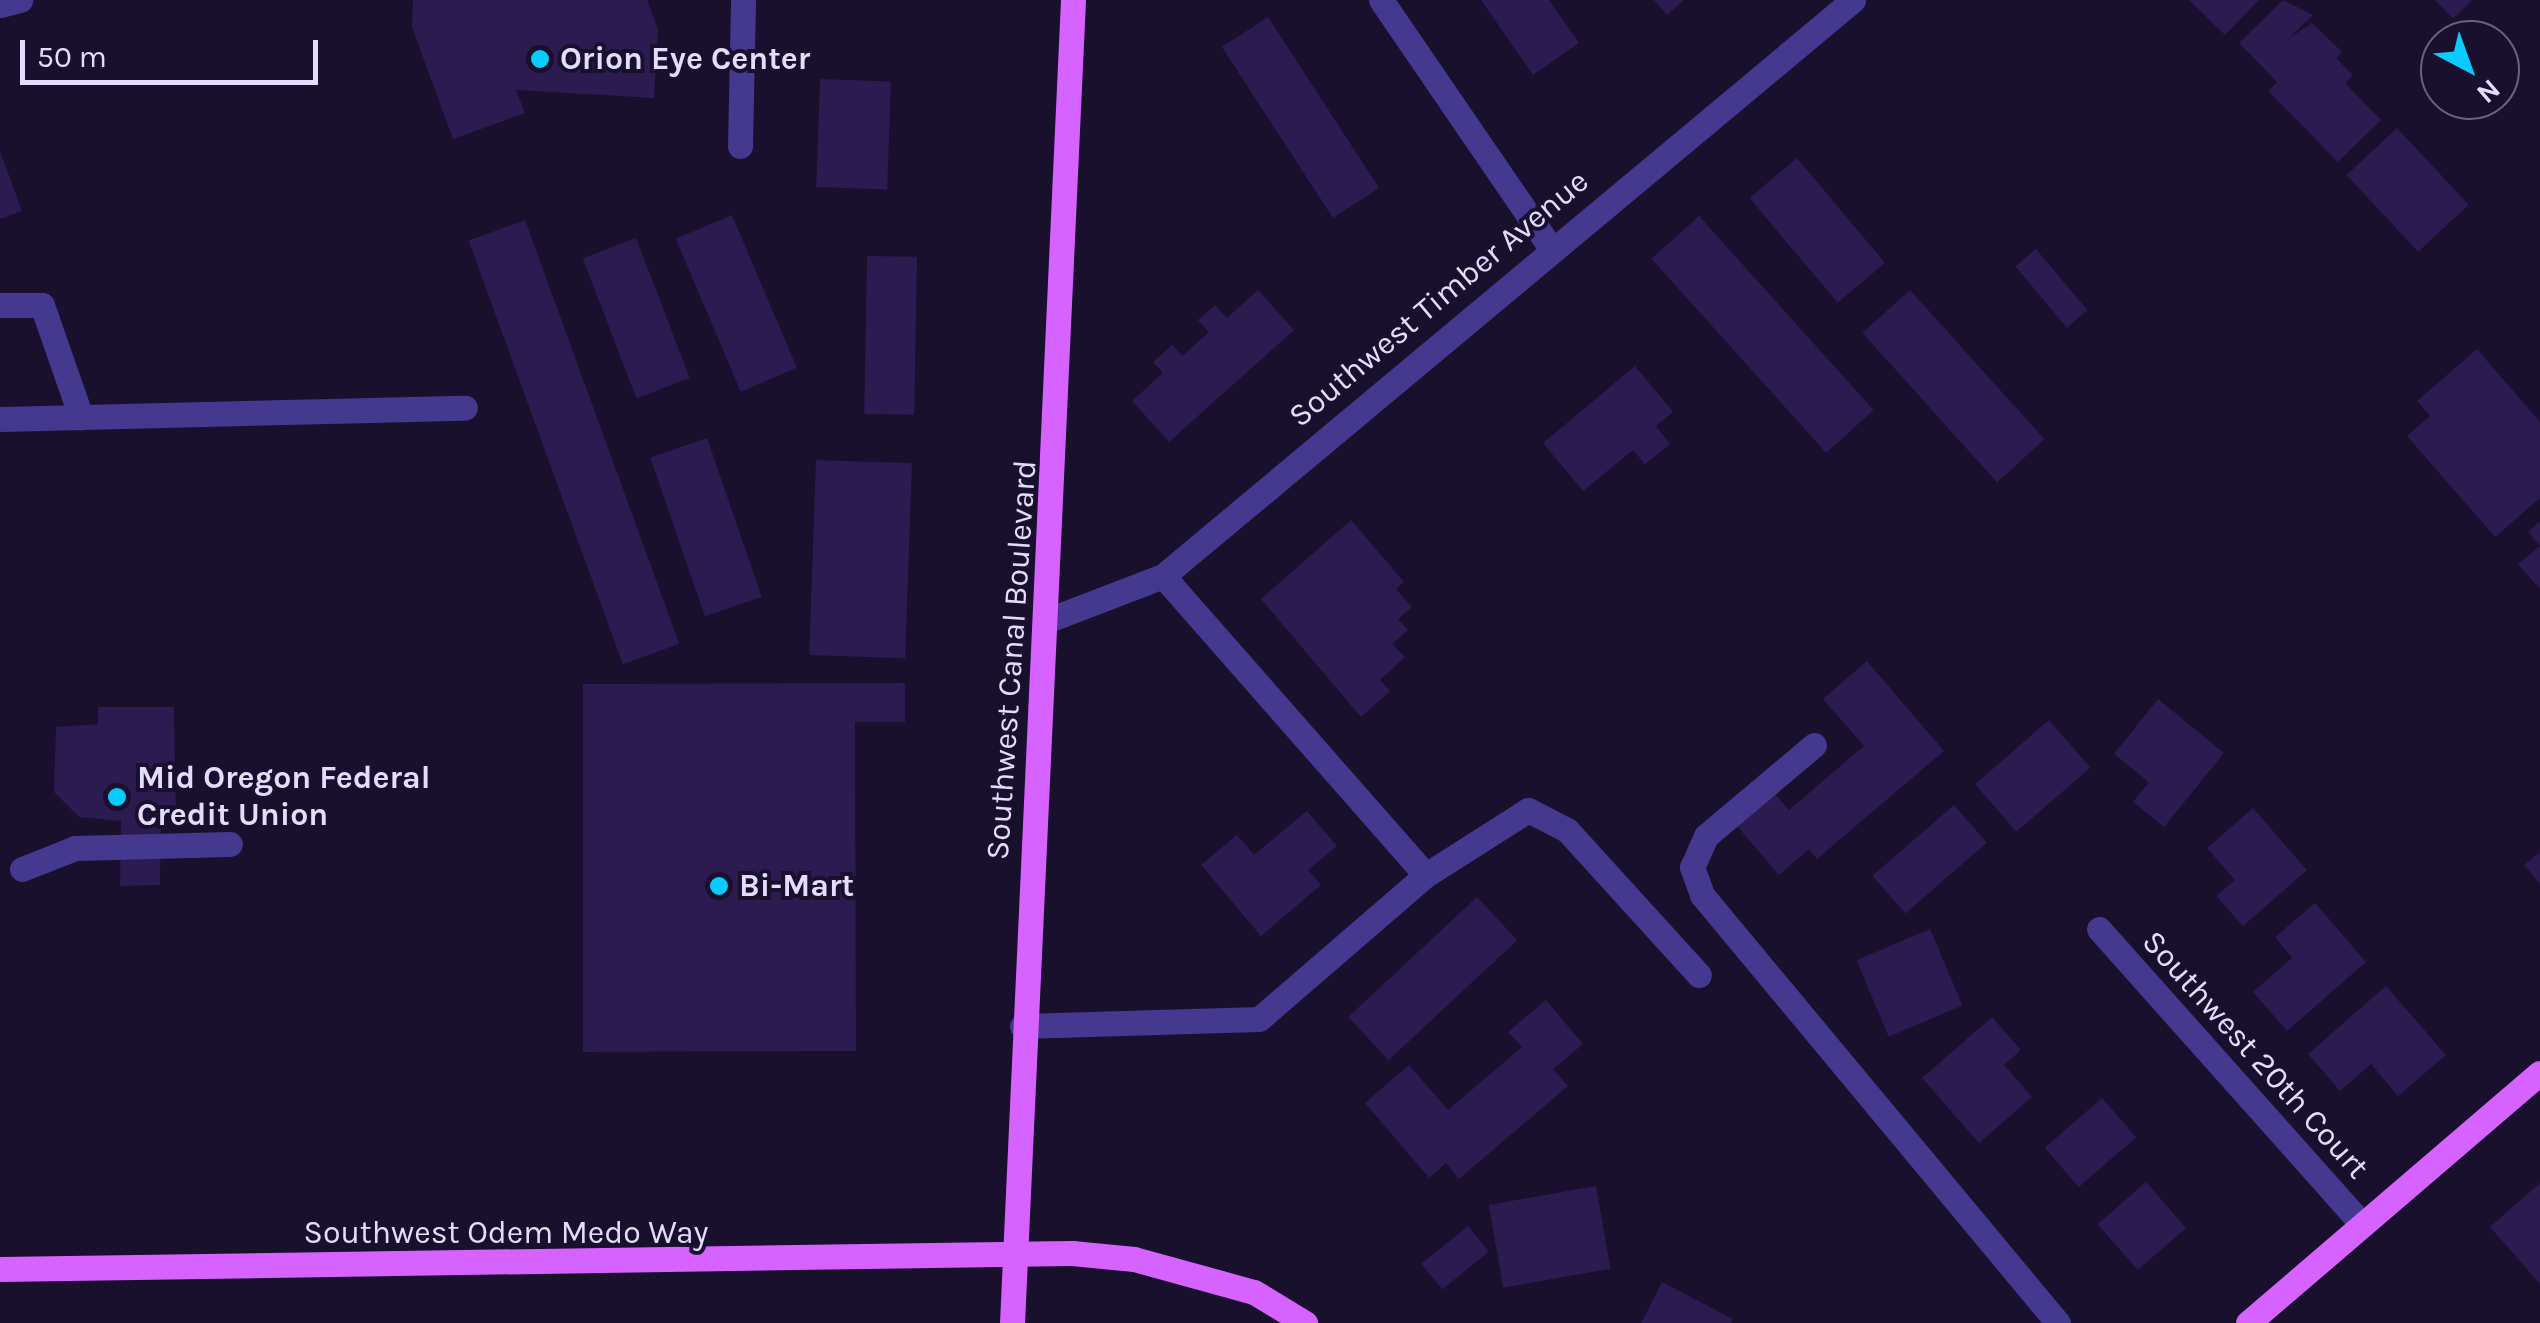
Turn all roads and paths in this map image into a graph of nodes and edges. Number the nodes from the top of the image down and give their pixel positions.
1 (20, 0) edge
2 (743, 0) edge
3 (1073, 0) edge
4 (1381, 0) edge
5 (1853, 0) edge
6 (0, 4) edge
7 (740, 146) dead end
8 (1550, 247) junction
9 (0, 305) edge
10 (465, 408) dead end
11 (81, 417) junction
12 (0, 419) edge
13 (1163, 576) junction
14 (1051, 620) junction
15 (1814, 745) dead end
16 (230, 844) dead end
17 (22, 870) dead end
18 (1426, 875) junction
19 (2100, 929) dead end
20 (1699, 974) dead end
21 (1022, 1026) junction
22 (2540, 1073) edge
23 (2362, 1224) junction
24 (1012, 1256) junction
25 (0, 1269) edge
26 (1012, 1323) edge
27 (1305, 1323) edge
28 (2058, 1323) edge
29 (2248, 1323) edge

1 - 6 street
2 - 7 street
3 - 14 main road, Southwest Canal Boulevard
4 - 8 street
5 - 8 street, Southwest Timber Avenue
8 - 13 street, Southwest Timber Avenue
9 - 11 street
10 - 11 street
11 - 12 street
13 - 14 street, Southwest Timber Avenue
13 - 18 street
14 - 21 main road, Southwest Canal Boulevard
15 - 28 street
16 - 17 street
18 - 20 street
18 - 21 street
19 - 23 street, Southwest 20th Court
21 - 24 main road, Southwest Canal Boulevard
22 - 23 main road
23 - 29 main road
24 - 25 main road, Southwest Odem Medo Way
24 - 26 main road, Southwest Canal Boulevard
24 - 27 main road, Southwest Odem Medo Way

